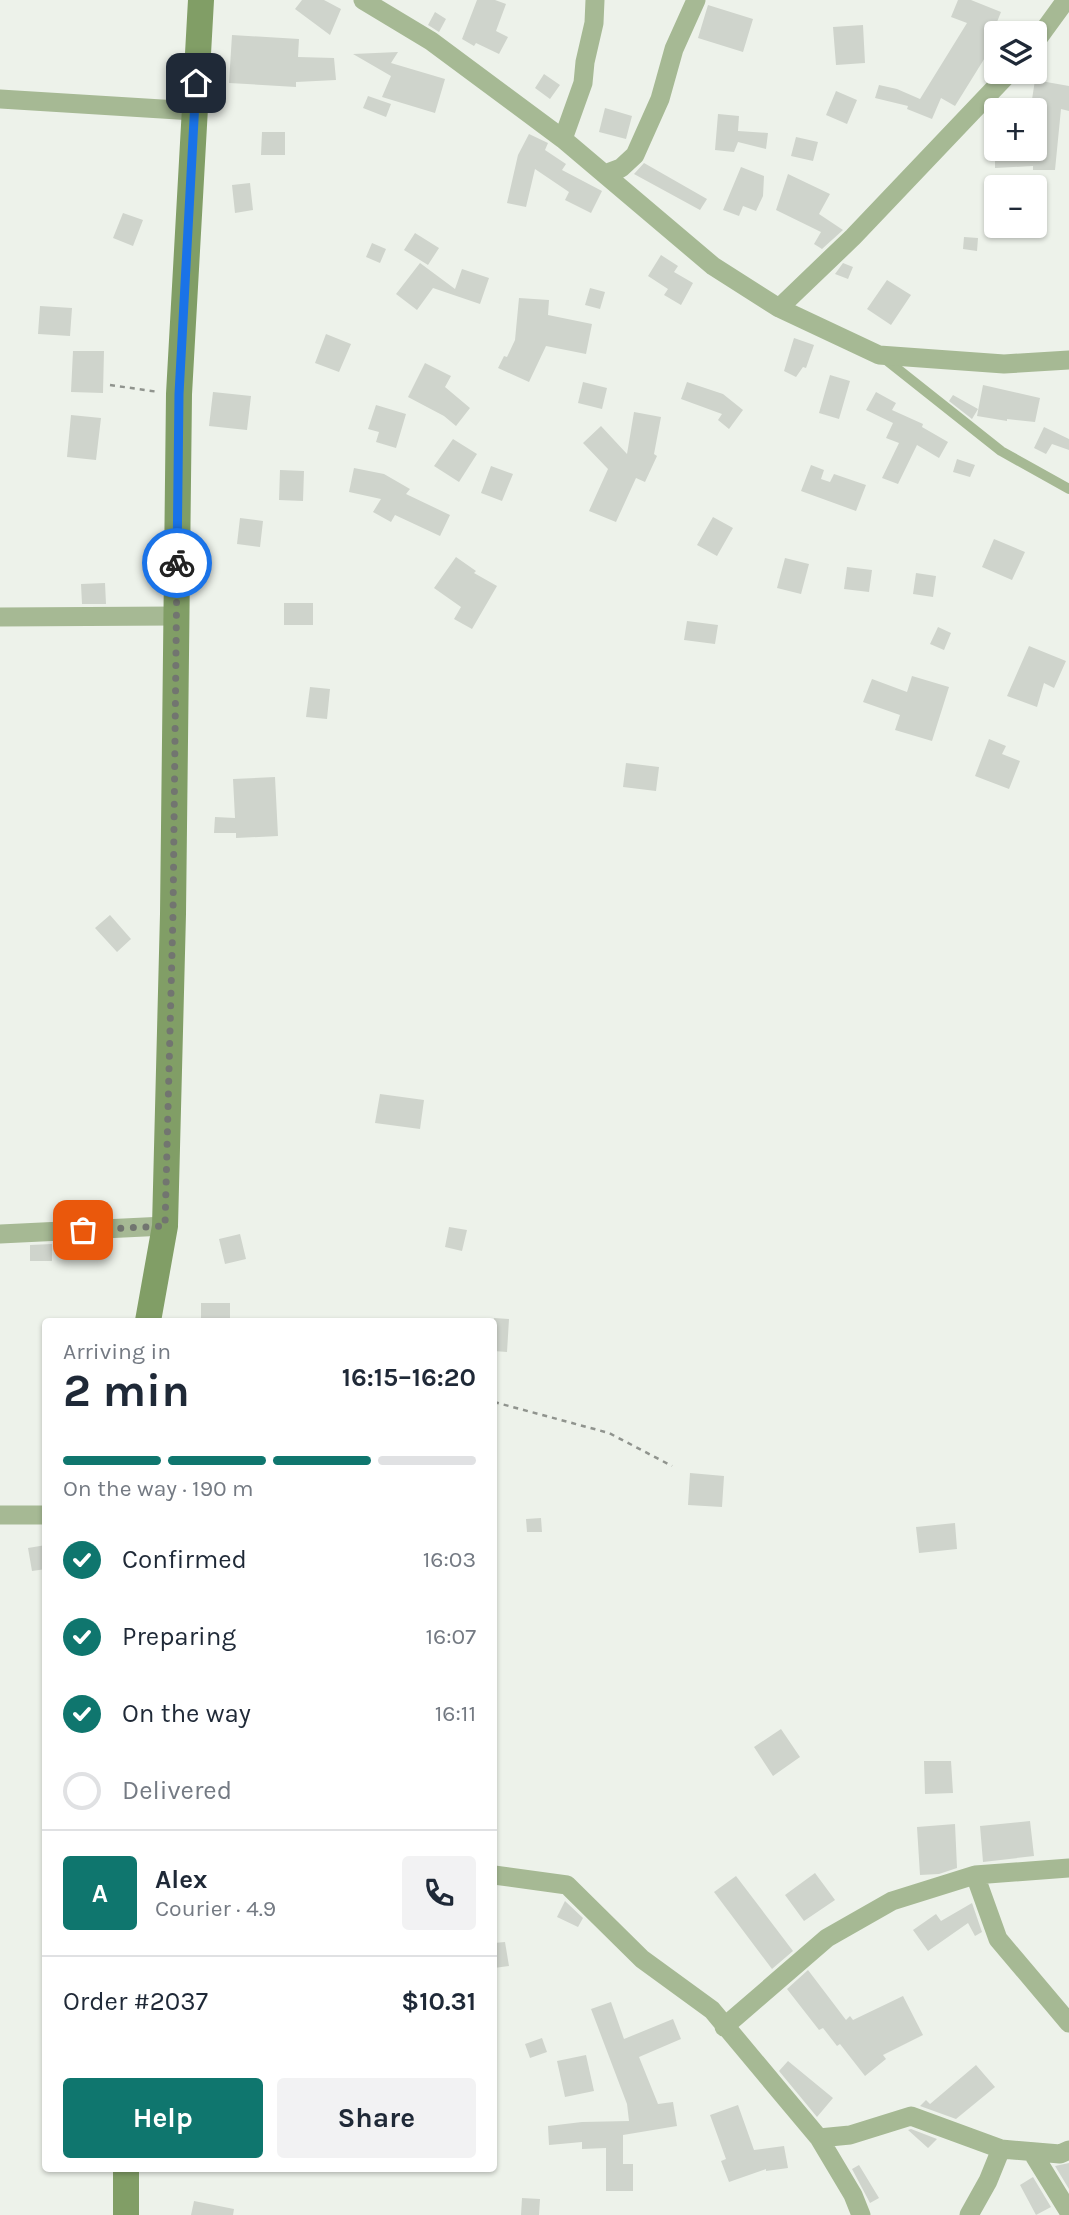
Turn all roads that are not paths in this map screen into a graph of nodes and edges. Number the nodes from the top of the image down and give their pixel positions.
1 (201, 0) edge
2 (363, 0) edge
3 (596, 0) edge
4 (696, 0) edge
5 (1066, 0) edge
6 (1047, 26) edge
7 (999, 84) edge
8 (0, 99) edge
9 (194, 111) junction
10 (563, 139) junction
11 (605, 174) junction
12 (779, 307) junction
13 (879, 355) junction
14 (1069, 360) edge
15 (1069, 489) edge
16 (0, 617) edge
17 (176, 617) junction
18 (165, 1226) junction
19 (0, 1234) edge
20 (149, 1318) edge
21 (0, 1515) edge
22 (42, 1515) edge
23 (1069, 1868) edge
24 (497, 1875) edge
25 (975, 1875) junction
26 (1069, 2023) edge
27 (724, 2027) junction
28 (818, 2138) junction
29 (1001, 2149) junction
30 (1069, 2150) edge
31 (1032, 2152) junction
32 (126, 2172) edge
33 (1069, 2212) edge
34 (126, 2215) edge
35 (861, 2215) edge
36 (969, 2215) edge

1 - 9 street
2 - 10 street
3 - 10 street
4 - 11 street
5 - 6 street
7 - 12 street
8 - 9 street
9 - 17 street
10 - 11 street
11 - 12 street
12 - 13 street
13 - 14 street
13 - 15 lane
16 - 17 street
17 - 18 street
18 - 19 street
18 - 20 street
21 - 22 street
23 - 25 street
24 - 27 street
25 - 26 street
25 - 27 street
27 - 28 street
28 - 29 street
28 - 35 street
29 - 31 street
29 - 36 street
30 - 31 street
31 - 33 street
32 - 34 street

